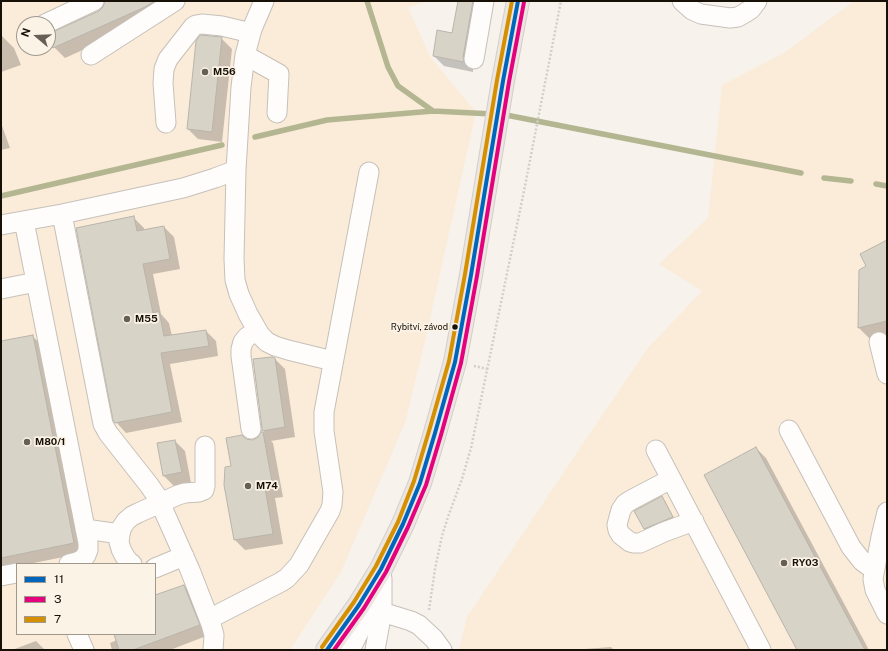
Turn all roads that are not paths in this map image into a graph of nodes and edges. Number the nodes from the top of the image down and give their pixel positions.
1 (94, 1) edge
2 (176, 1) edge
3 (264, 1) edge
4 (484, 1) edge
5 (518, 1) edge
6 (682, 1) edge
7 (757, 1) edge
8 (56, 19) edge
9 (251, 33) junction
10 (91, 55) dead end
11 (245, 55) junction
12 (474, 59) dead end
13 (277, 113) dead end
14 (166, 123) dead end
15 (236, 170) junction
16 (368, 172) dead end
17 (62, 214) junction
18 (24, 221) junction
19 (1, 225) edge
20 (36, 282) junction
21 (1, 288) edge
22 (257, 330) junction
23 (879, 342) dead end
24 (333, 361) junction
25 (887, 374) edge
26 (251, 429) dead end
27 (789, 430) dead end
28 (205, 446) dead end
29 (656, 450) dead end
30 (671, 479) junction
31 (160, 503) junction
32 (887, 512) edge
33 (694, 521) junction
34 (85, 529) junction
35 (120, 534) junction
36 (184, 556) junction
37 (74, 563) edge
38 (131, 563) edge
39 (156, 568) edge
40 (875, 568) junction
41 (381, 569) junction
42 (16, 573) edge
43 (1, 576) edge
44 (382, 612) junction
45 (887, 614) edge
46 (209, 619) junction
47 (78, 635) edge
48 (84, 650) edge
49 (213, 650) edge
50 (327, 650) edge
51 (350, 650) edge
52 (376, 650) edge
53 (442, 650) edge
54 (761, 650) edge

1 - 8 street
2 - 10 street
3 - 9 street
4 - 12 street
5 - 41 main road
6 - 7 street
9 - 11 street
9 - 14 street
11 - 13 street
11 - 15 street
15 - 17 street
15 - 22 street
16 - 24 street
17 - 18 street
17 - 31 street
18 - 19 street
18 - 20 street
20 - 21 street
20 - 34 street
22 - 24 street
22 - 26 street
23 - 25 street
24 - 46 street
27 - 40 street
28 - 31 street
29 - 30 street
30 - 33 street
30 - 33 street
31 - 35 street
31 - 36 street
32 - 40 street
33 - 54 street
34 - 35 street
34 - 37 street
35 - 38 street
36 - 39 street
36 - 46 street
40 - 45 street
41 - 44 street
41 - 50 main road
41 - 51 street
42 - 43 street
44 - 52 street
44 - 53 street
46 - 49 street
47 - 48 street

